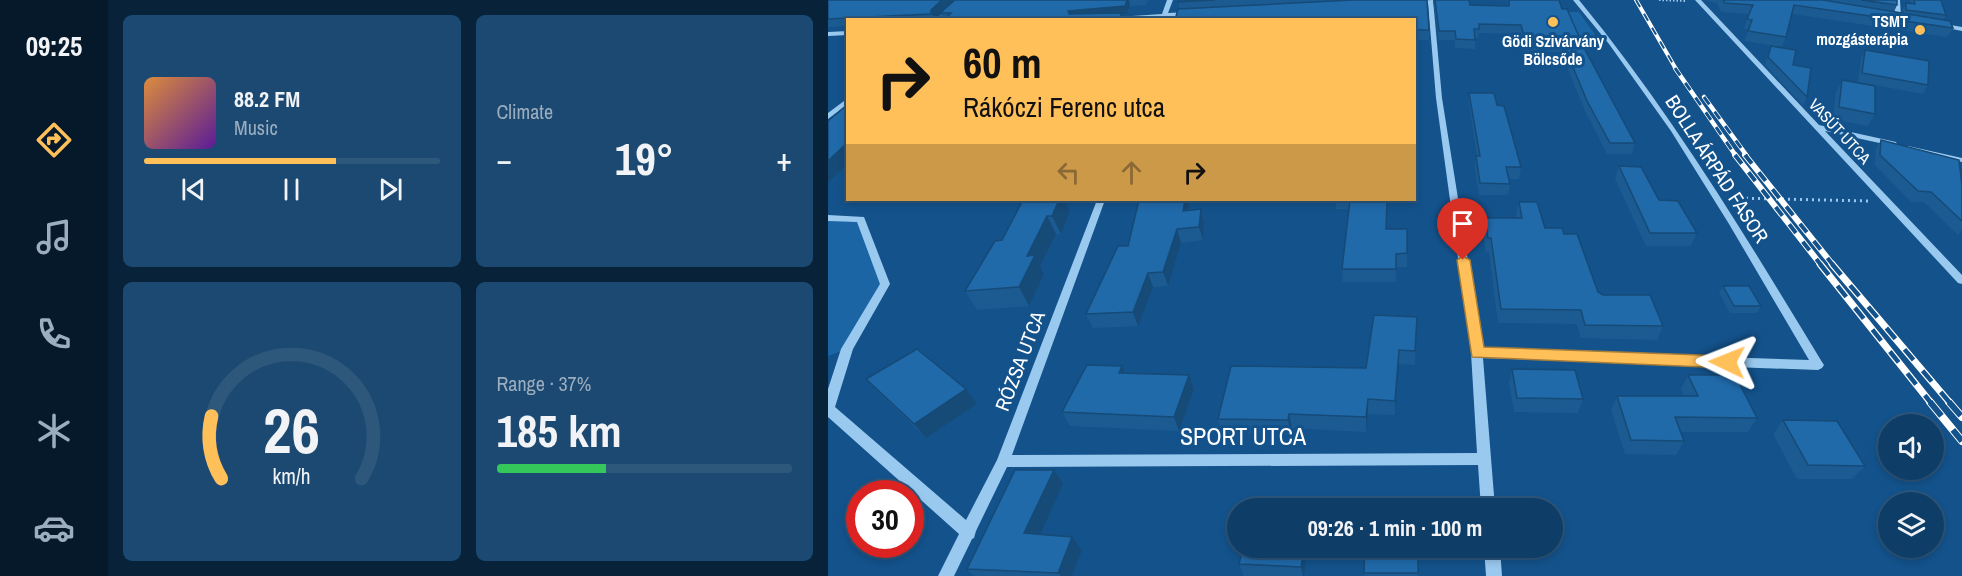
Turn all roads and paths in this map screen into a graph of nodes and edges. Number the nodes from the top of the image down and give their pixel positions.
1 (960, 0) edge
2 (1170, 0) edge
3 (1430, 0) edge
4 (1576, 0) edge
5 (1659, 0) edge
6 (1667, 0) edge
7 (1698, 0) edge
8 (1897, 0) edge
9 (1443, 11) edge
10 (1569, 13) edge
11 (1164, 17) edge
12 (940, 18) edge
13 (1134, 18) edge
14 (1909, 21) edge
15 (1930, 24) edge
16 (1962, 29) edge
17 (846, 33) edge
18 (828, 34) edge
19 (846, 102) edge
20 (828, 117) edge
21 (1814, 126) junction
22 (1962, 160) edge
23 (1718, 198) junction
24 (1101, 201) edge
25 (1886, 202) junction
26 (828, 218) edge
27 (1962, 281) edge
28 (1477, 353) junction
29 (828, 409) edge
30 (1484, 459) junction
31 (1003, 460) junction
32 (1487, 498) edge
33 (969, 533) junction
34 (1493, 558) edge
35 (946, 576) edge
36 (1494, 576) edge

1 - 12 street
2 - 11 street
3 - 11 street
3 - 28 street
4 - 23 street, BOLLA ÁRPÁD FASOR
5 - 6 path
7 - 21 street, VASÚT UTCA
8 - 14 street
9 - 10 path
11 - 13 street
15 - 16 street
17 - 18 street
19 - 20 street
21 - 22 street
21 - 25 street, VASÚT UTCA
23 - 25 path
23 - 28 street, BOLLA ÁRPÁD FASOR
24 - 31 street, RÓZSA UTCA
25 - 27 street, VASÚT UTCA
26 - 29 street
28 - 30 street
29 - 33 street
30 - 31 street, SPORT UTCA
30 - 32 street
31 - 33 street, RÓZSA UTCA
33 - 35 street, RÓZSA UTCA
34 - 36 street

